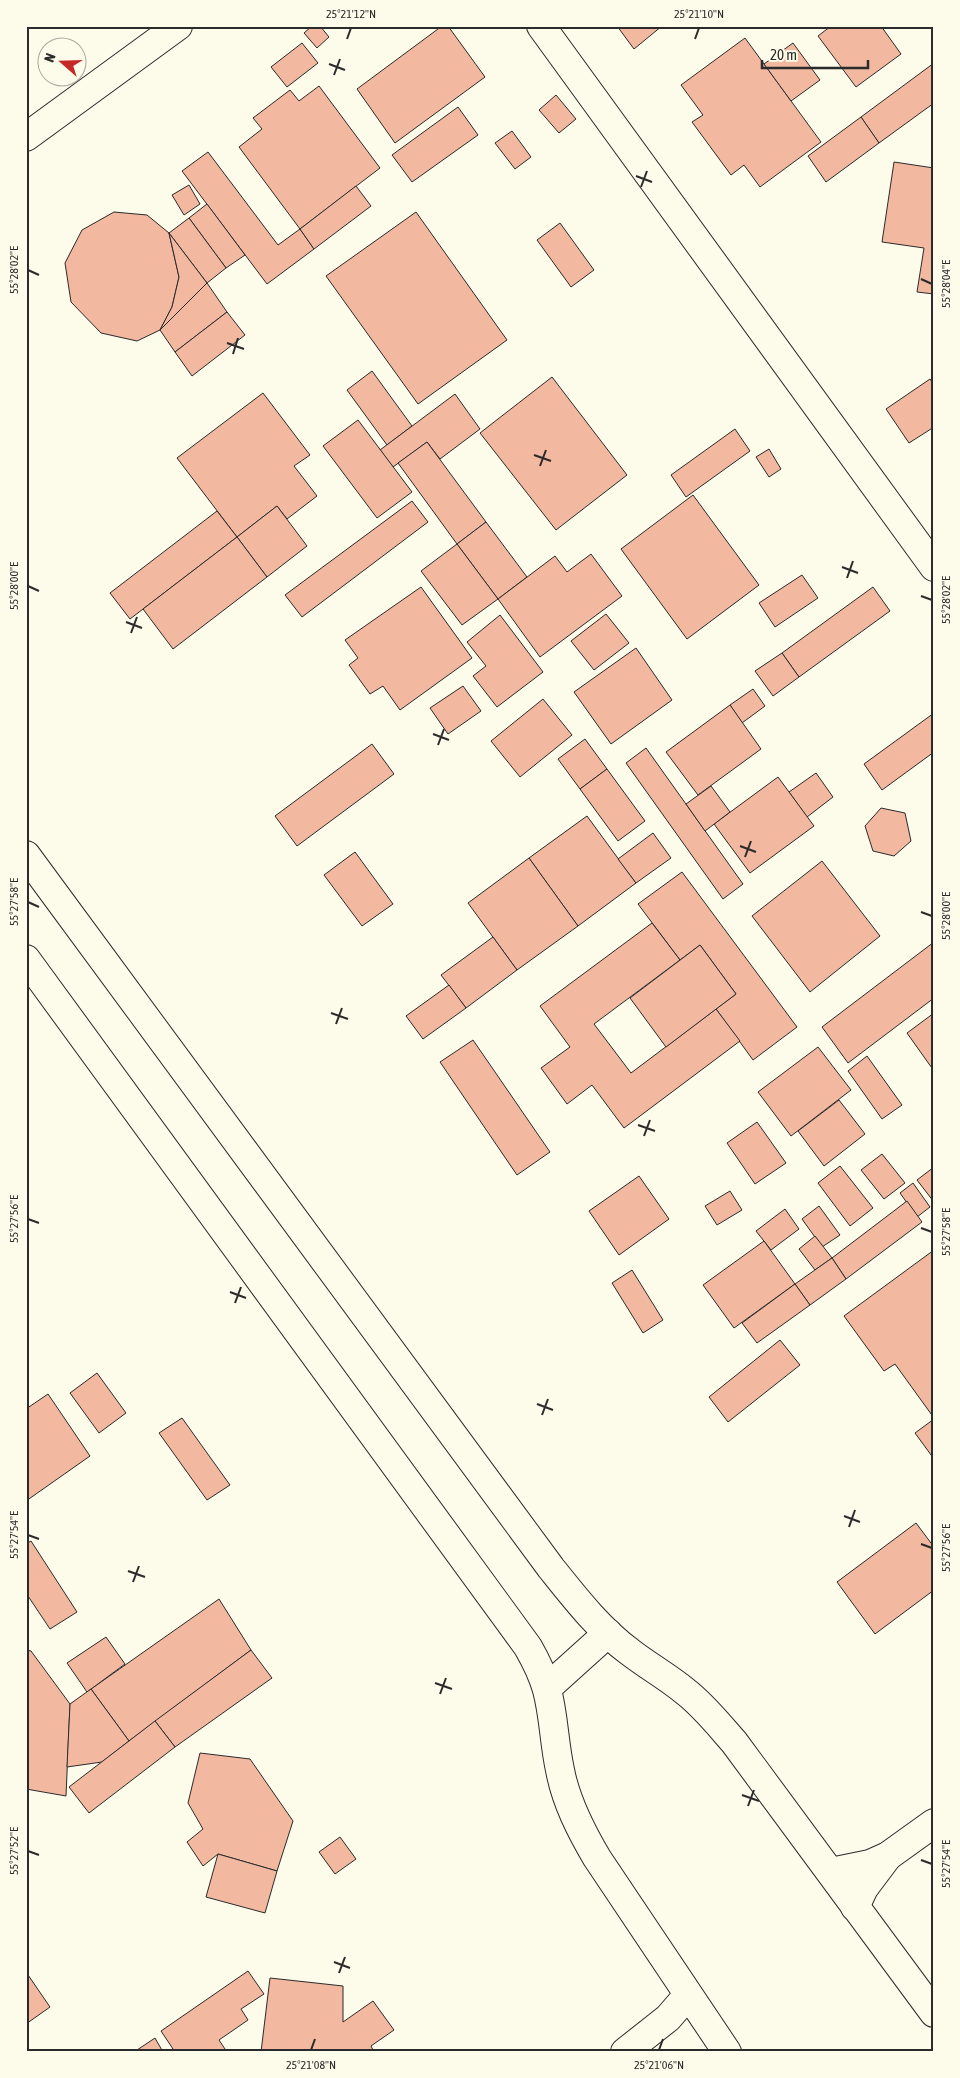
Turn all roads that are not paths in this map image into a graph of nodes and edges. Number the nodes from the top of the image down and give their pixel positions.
1 (541, 26) edge
2 (161, 31) edge
3 (26, 137) edge
4 (934, 567) edge
5 (26, 856) edge
6 (26, 959) edge
7 (608, 1633) junction
8 (547, 1688) junction
9 (934, 1823) edge
10 (888, 1856) junction
11 (831, 1872) junction
12 (855, 1907) junction
13 (695, 2004) junction
14 (934, 2013) edge
15 (625, 2052) edge
16 (727, 2052) edge

1 - 4 main road
2 - 3 main road
5 - 7 main road
6 - 8 main road
7 - 8 main road
7 - 11 main road
8 - 13 main road
9 - 10 main road
10 - 11 main road
10 - 12 main road
11 - 12 main road
12 - 14 main road
13 - 15 main road
13 - 16 main road

